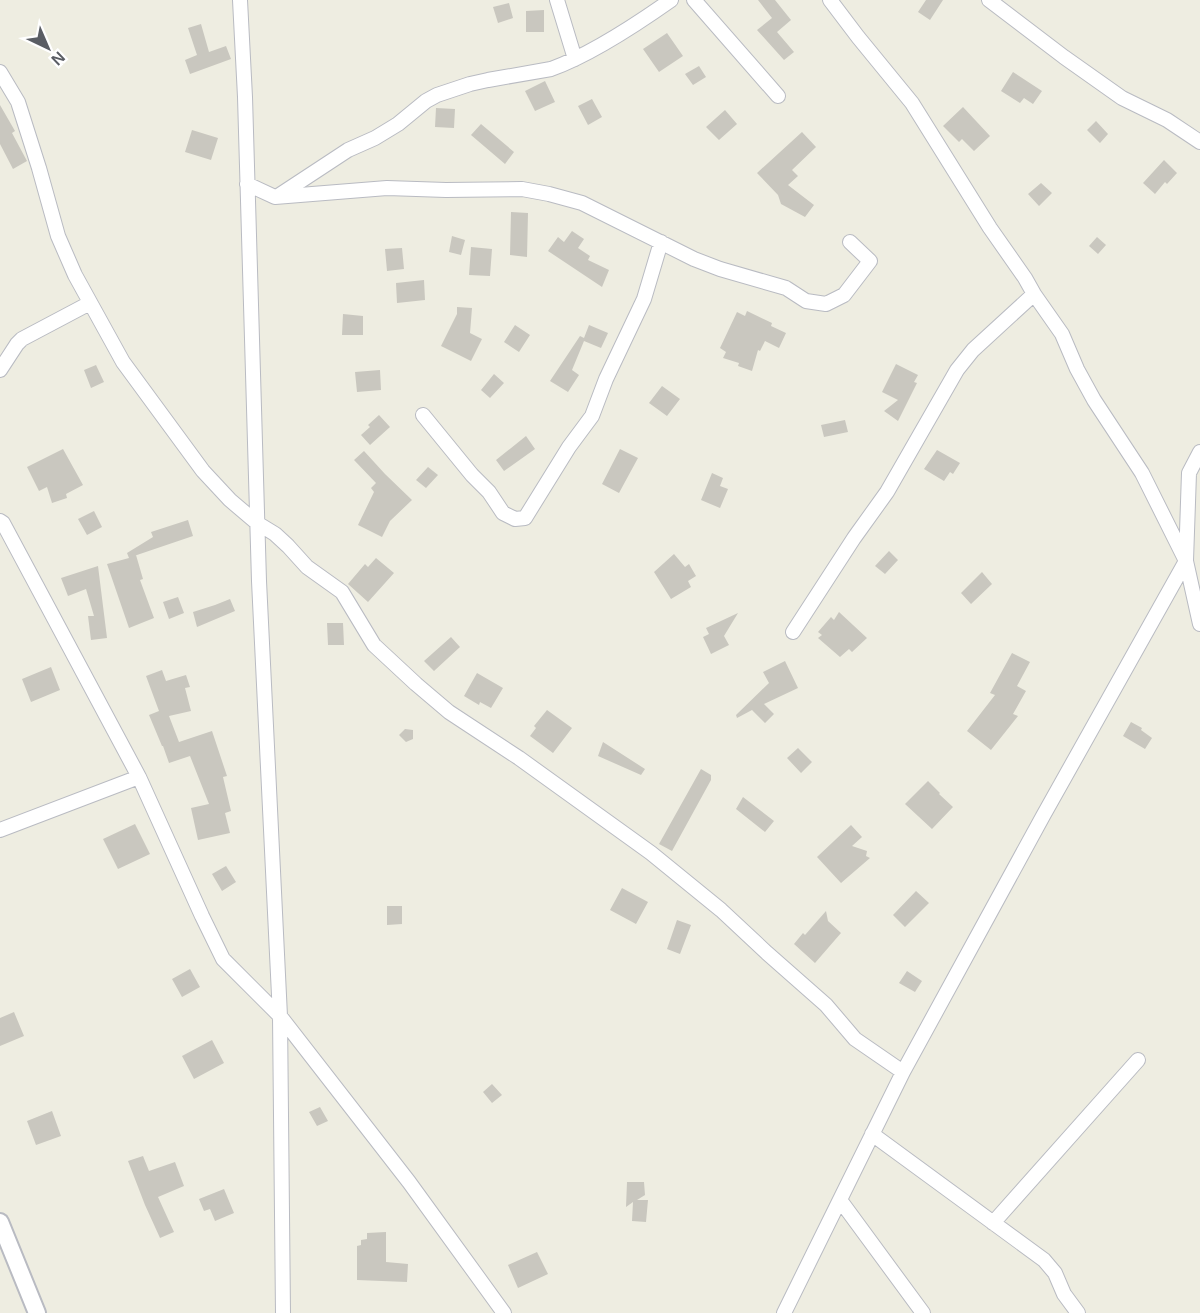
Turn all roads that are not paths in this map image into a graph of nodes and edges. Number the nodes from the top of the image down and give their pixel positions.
1 (240, 0) edge
2 (557, 0) edge
3 (671, 0) edge
4 (694, 0) edge
5 (830, 0) edge
6 (989, 0) edge
7 (575, 58) junction
8 (0, 72) edge
9 (778, 96) dead end
10 (1200, 142) edge
11 (247, 184) junction
12 (275, 197) junction
13 (661, 242) junction
14 (850, 242) dead end
15 (1034, 294) junction
16 (90, 303) junction
17 (0, 369) edge
18 (423, 415) dead end
19 (1200, 452) edge
20 (0, 521) edge
21 (257, 523) junction
22 (1186, 561) junction
23 (1200, 624) edge
24 (793, 632) dead end
25 (139, 777) junction
26 (0, 830) edge
27 (280, 1016) junction
28 (1138, 1060) dead end
29 (903, 1072) junction
30 (872, 1134) junction
31 (840, 1200) junction
32 (0, 1222) edge
33 (993, 1223) junction
34 (37, 1313) edge
35 (283, 1313) edge
36 (504, 1313) edge
37 (784, 1313) edge
38 (923, 1313) edge
39 (1078, 1313) edge

1 - 11 street
2 - 7 street
3 - 7 street
4 - 9 street
5 - 15 street
6 - 10 street
7 - 12 street
8 - 16 street
11 - 12 street
11 - 21 street
12 - 13 street
13 - 14 street
13 - 18 street
15 - 22 street
15 - 24 street
16 - 17 street
16 - 21 street
19 - 22 street
20 - 25 street
21 - 27 street
21 - 29 street
22 - 23 street
22 - 29 street
25 - 26 street
25 - 27 street
27 - 35 street
27 - 36 street
28 - 33 street
29 - 30 street
30 - 31 street
30 - 33 street
31 - 37 street
31 - 38 street
32 - 34 street
33 - 39 street

